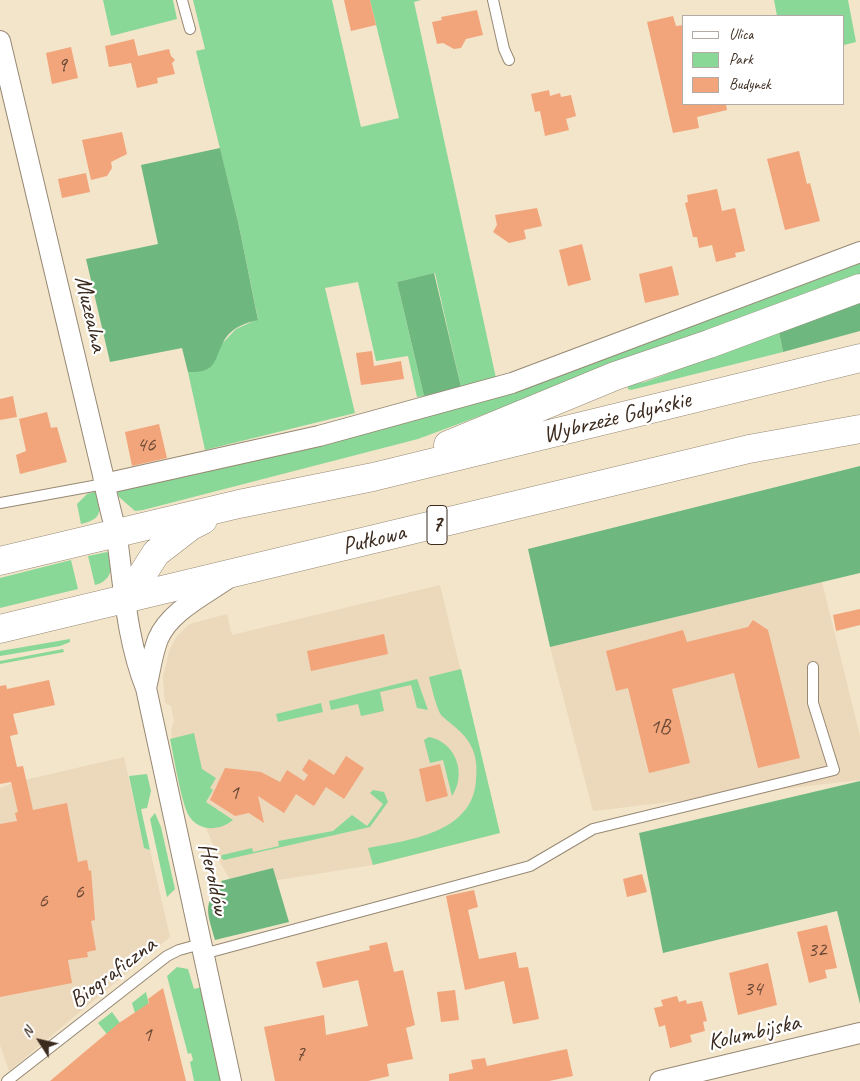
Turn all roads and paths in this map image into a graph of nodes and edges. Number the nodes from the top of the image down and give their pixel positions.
1 (182, 0) edge
2 (492, 0) edge
3 (190, 29) dead end
4 (0, 41) edge
5 (509, 60) dead end
6 (860, 252) edge
7 (860, 288) edge
8 (860, 358) edge
9 (860, 412) edge
10 (860, 430) edge
11 (748, 450) junction
12 (373, 477) junction
13 (104, 484) junction
14 (0, 503) edge
15 (239, 504) junction
16 (116, 534) junction
17 (0, 561) edge
18 (236, 573) junction
19 (126, 600) junction
20 (0, 629) edge
21 (813, 667) dead end
22 (146, 688) junction
23 (202, 949) junction
24 (860, 1033) edge
25 (7, 1081) edge
26 (231, 1081) edge
27 (660, 1081) edge

1 - 3 lane
2 - 5 lane
4 - 13 street, Muzealna
6 - 13 street
7 - 12 highway
8 - 12 highway, Wybrzeże Gdyńskie
9 - 11 highway, 7
10 - 11 highway
11 - 18 highway, Pułkowa / 7
12 - 15 highway
13 - 14 lane
13 - 16 street, Muzealna
15 - 16 highway
15 - 19 highway
16 - 17 highway
16 - 19 street, Muzealna
18 - 19 highway, Pułkowa / 7
18 - 22 street, Heroldów
19 - 20 highway, Pułkowa / 7
19 - 22 street, Heroldów
21 - 23 lane, Biograficzna
22 - 23 street, Heroldów
23 - 25 lane, Biograficzna
23 - 26 street, Heroldów
24 - 27 street, Kolumbijska

